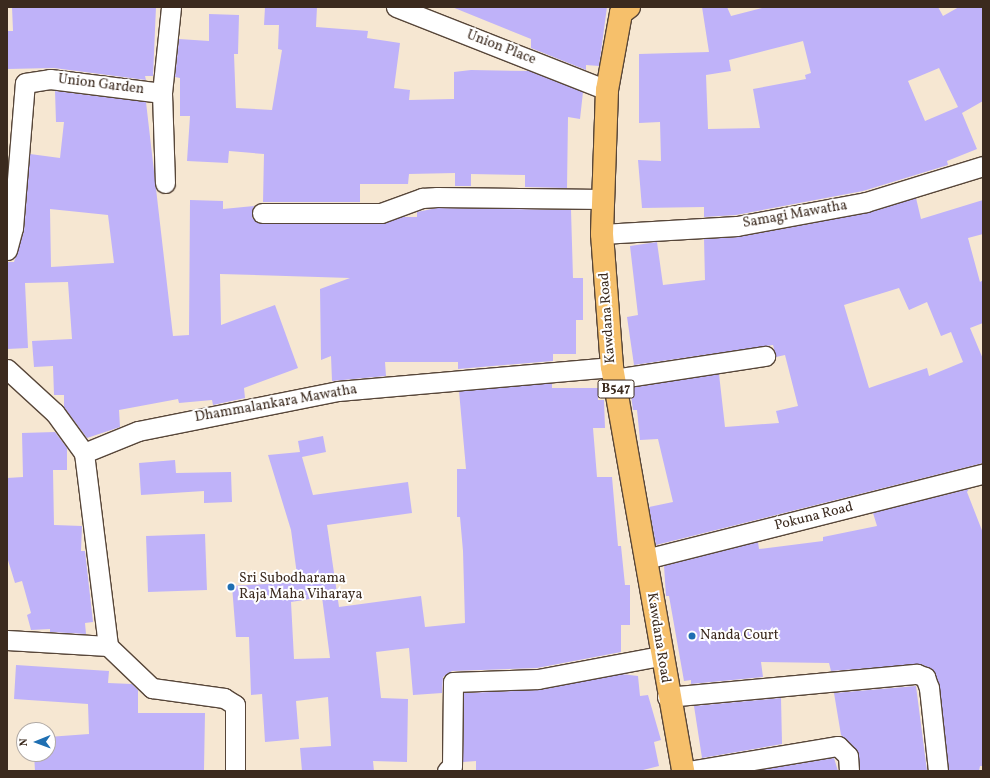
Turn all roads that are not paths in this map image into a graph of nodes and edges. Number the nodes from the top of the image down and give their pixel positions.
1 (171, 7) edge
2 (396, 7) edge
3 (629, 7) edge
4 (606, 90) junction
5 (162, 93) junction
6 (983, 166) edge
7 (165, 183) dead end
8 (603, 199) junction
9 (262, 213) dead end
10 (602, 234) junction
11 (7, 250) edge
12 (765, 356) dead end
13 (7, 369) edge
14 (613, 373) junction
15 (84, 453) junction
16 (983, 474) edge
17 (646, 560) junction
18 (7, 640) edge
19 (108, 646) junction
20 (660, 656) junction
21 (667, 697) junction
22 (449, 769) edge
23 (235, 771) edge
24 (683, 771) edge
25 (688, 771) edge
26 (849, 771) edge
27 (938, 771) edge

1 - 5 street, Union Garden
2 - 4 street, Union Place
3 - 4 main road, Kawdana Road / B547
4 - 8 main road, Kawdana Road / B547
5 - 7 street
5 - 11 street, Union Garden
6 - 10 street, Samagi Mawatha
8 - 9 street
8 - 10 main road, Kawdana Road / B547
10 - 14 main road, Kawdana Road / B547
12 - 14 street, Dhammalankara Mawatha
13 - 15 street
14 - 15 street, Dhammalankara Mawatha
14 - 17 main road, Kawdana Road / B547
15 - 19 street
16 - 17 street, Pokuna Road
17 - 20 main road, Kawdana Road / B547
18 - 19 street
19 - 23 street
20 - 21 main road, Kawdana Road / B547
20 - 22 street
21 - 24 main road, Kawdana Road / B547
21 - 27 street
25 - 26 street

